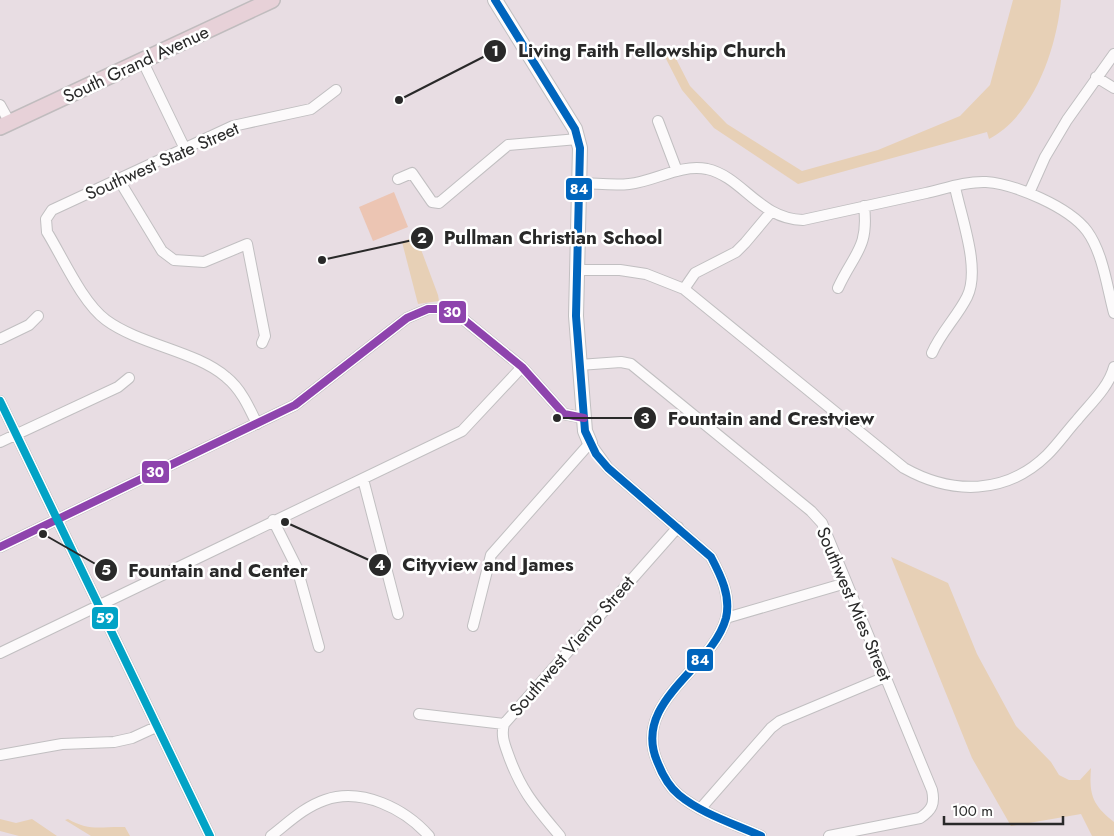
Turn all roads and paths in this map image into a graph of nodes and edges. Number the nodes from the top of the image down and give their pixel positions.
1 (272, 0) edge
2 (495, 0) edge
3 (1114, 54) edge
4 (143, 62) junction
5 (1096, 77) junction
6 (1114, 88) edge
7 (336, 90) dead end
8 (0, 105) edge
9 (658, 121) dead end
10 (5, 125) edge
11 (578, 139) junction
12 (185, 149) junction
13 (676, 170) junction
14 (398, 179) dead end
15 (118, 180) junction
16 (579, 183) junction
17 (955, 187) junction
18 (1029, 193) junction
19 (864, 206) junction
20 (771, 212) junction
21 (576, 270) junction
22 (838, 288) dead end
23 (684, 289) junction
24 (1114, 314) edge
25 (38, 316) dead end
26 (0, 339) edge
27 (262, 342) dead end
28 (932, 353) dead end
29 (579, 364) junction
30 (1114, 367) edge
31 (522, 368) junction
32 (128, 378) dead end
33 (0, 401) edge
34 (584, 418) junction
35 (257, 424) junction
36 (16, 434) junction
37 (0, 442) edge
38 (590, 443) junction
39 (363, 479) junction
40 (57, 520) junction
41 (273, 520) junction
42 (678, 527) junction
43 (0, 547) edge
44 (846, 583) junction
45 (99, 604) junction
46 (398, 614) dead end
47 (726, 618) junction
48 (473, 626) dead end
49 (319, 647) dead end
50 (0, 653) edge
51 (885, 678) junction
52 (420, 714) dead end
53 (504, 724) junction
54 (156, 727) junction
55 (0, 755) edge
56 (701, 808) junction
57 (210, 836) edge
58 (271, 836) edge
59 (429, 836) edge
60 (560, 836) edge
61 (761, 836) edge
62 (829, 836) edge

1 - 4 main road, South Grand Avenue
2 - 11 street
3 - 5 street
4 - 10 main road, South Grand Avenue
4 - 12 street
5 - 6 street
5 - 18 street
7 - 12 street, Southwest State Street
8 - 10 street
9 - 13 street
11 - 14 street
11 - 16 street
12 - 15 street, Southwest State Street
13 - 16 street
13 - 20 street
15 - 27 street
15 - 35 street, Southwest State Street
16 - 21 street
17 - 18 street
17 - 19 street
17 - 28 street
18 - 24 street
19 - 20 street
19 - 22 street
20 - 23 street
21 - 23 street
21 - 29 street
23 - 30 street
25 - 26 street
29 - 34 street
29 - 44 street, Southwest Mies Street
31 - 34 street
31 - 35 street
31 - 39 street
32 - 36 street
33 - 36 street
34 - 38 street
35 - 40 street
36 - 37 street
36 - 40 street
38 - 42 street
38 - 48 street
39 - 41 street
39 - 46 street
40 - 43 street
40 - 45 street
41 - 45 street
41 - 49 street
42 - 47 street
42 - 53 street, Southwest Viento Street
44 - 47 street
44 - 51 street, Southwest Mies Street
45 - 50 street
45 - 54 street
47 - 56 street
51 - 56 street
51 - 62 street, Southwest Mies Street
52 - 53 street, Southwest Viento Street
53 - 60 street
54 - 55 street
54 - 57 street
56 - 61 street
58 - 59 street

